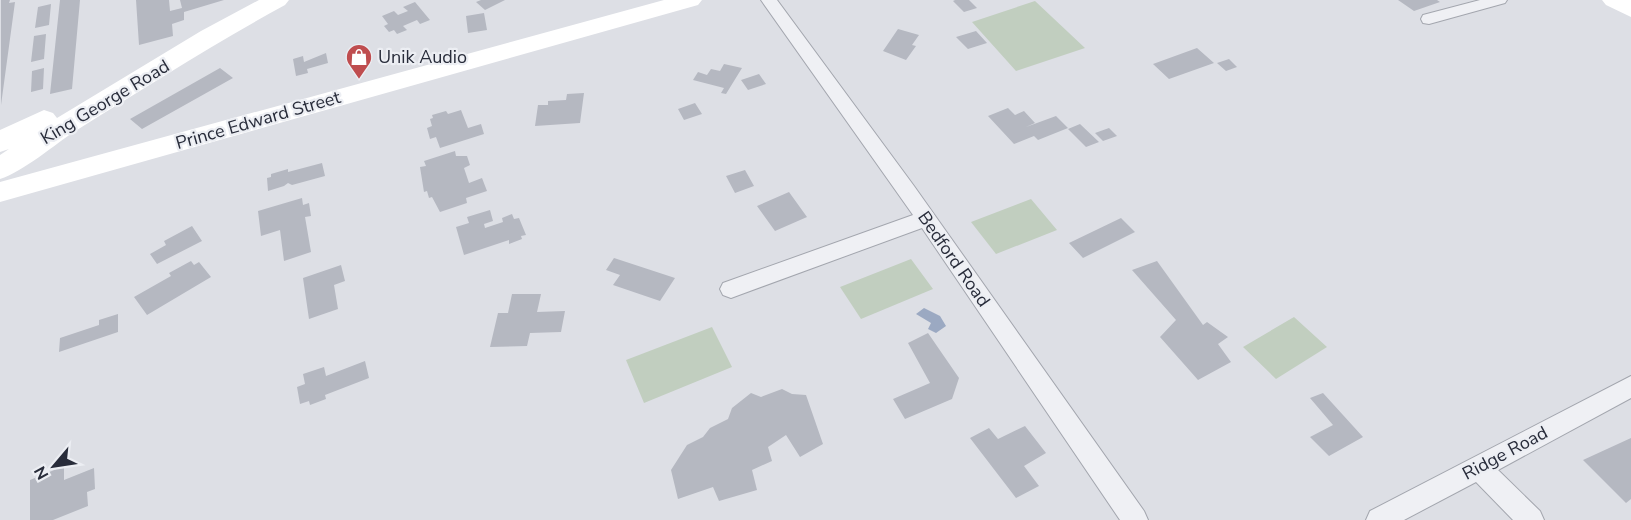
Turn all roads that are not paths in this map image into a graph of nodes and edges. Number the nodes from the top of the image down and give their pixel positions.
1 (690, 0) edge
2 (769, 0) edge
3 (1498, 0) edge
4 (1614, 0) edge
5 (271, 1) edge
6 (1631, 10) edge
7 (1429, 19) dead end
8 (210, 36) junction
9 (39, 141) junction
10 (0, 142) edge
11 (0, 169) edge
12 (85, 170) junction
13 (0, 192) edge
14 (925, 219) junction
15 (731, 289) dead end
16 (1631, 386) edge
17 (1479, 468) junction
18 (1135, 520) edge
19 (1378, 520) edge
20 (1531, 520) edge

1 - 12 main road, Prince Edward Street
2 - 14 street, Bedford Road
3 - 7 street
4 - 6 main road
5 - 8 main road, King George Road
8 - 9 main road, King George Road
8 - 10 main road, King George Road
9 - 11 main road, King George Road
9 - 12 main road
12 - 13 main road, Prince Edward Street
14 - 15 street
14 - 18 street, Bedford Road
16 - 17 street, Ridge Road
17 - 19 street, Ridge Road
17 - 20 street

